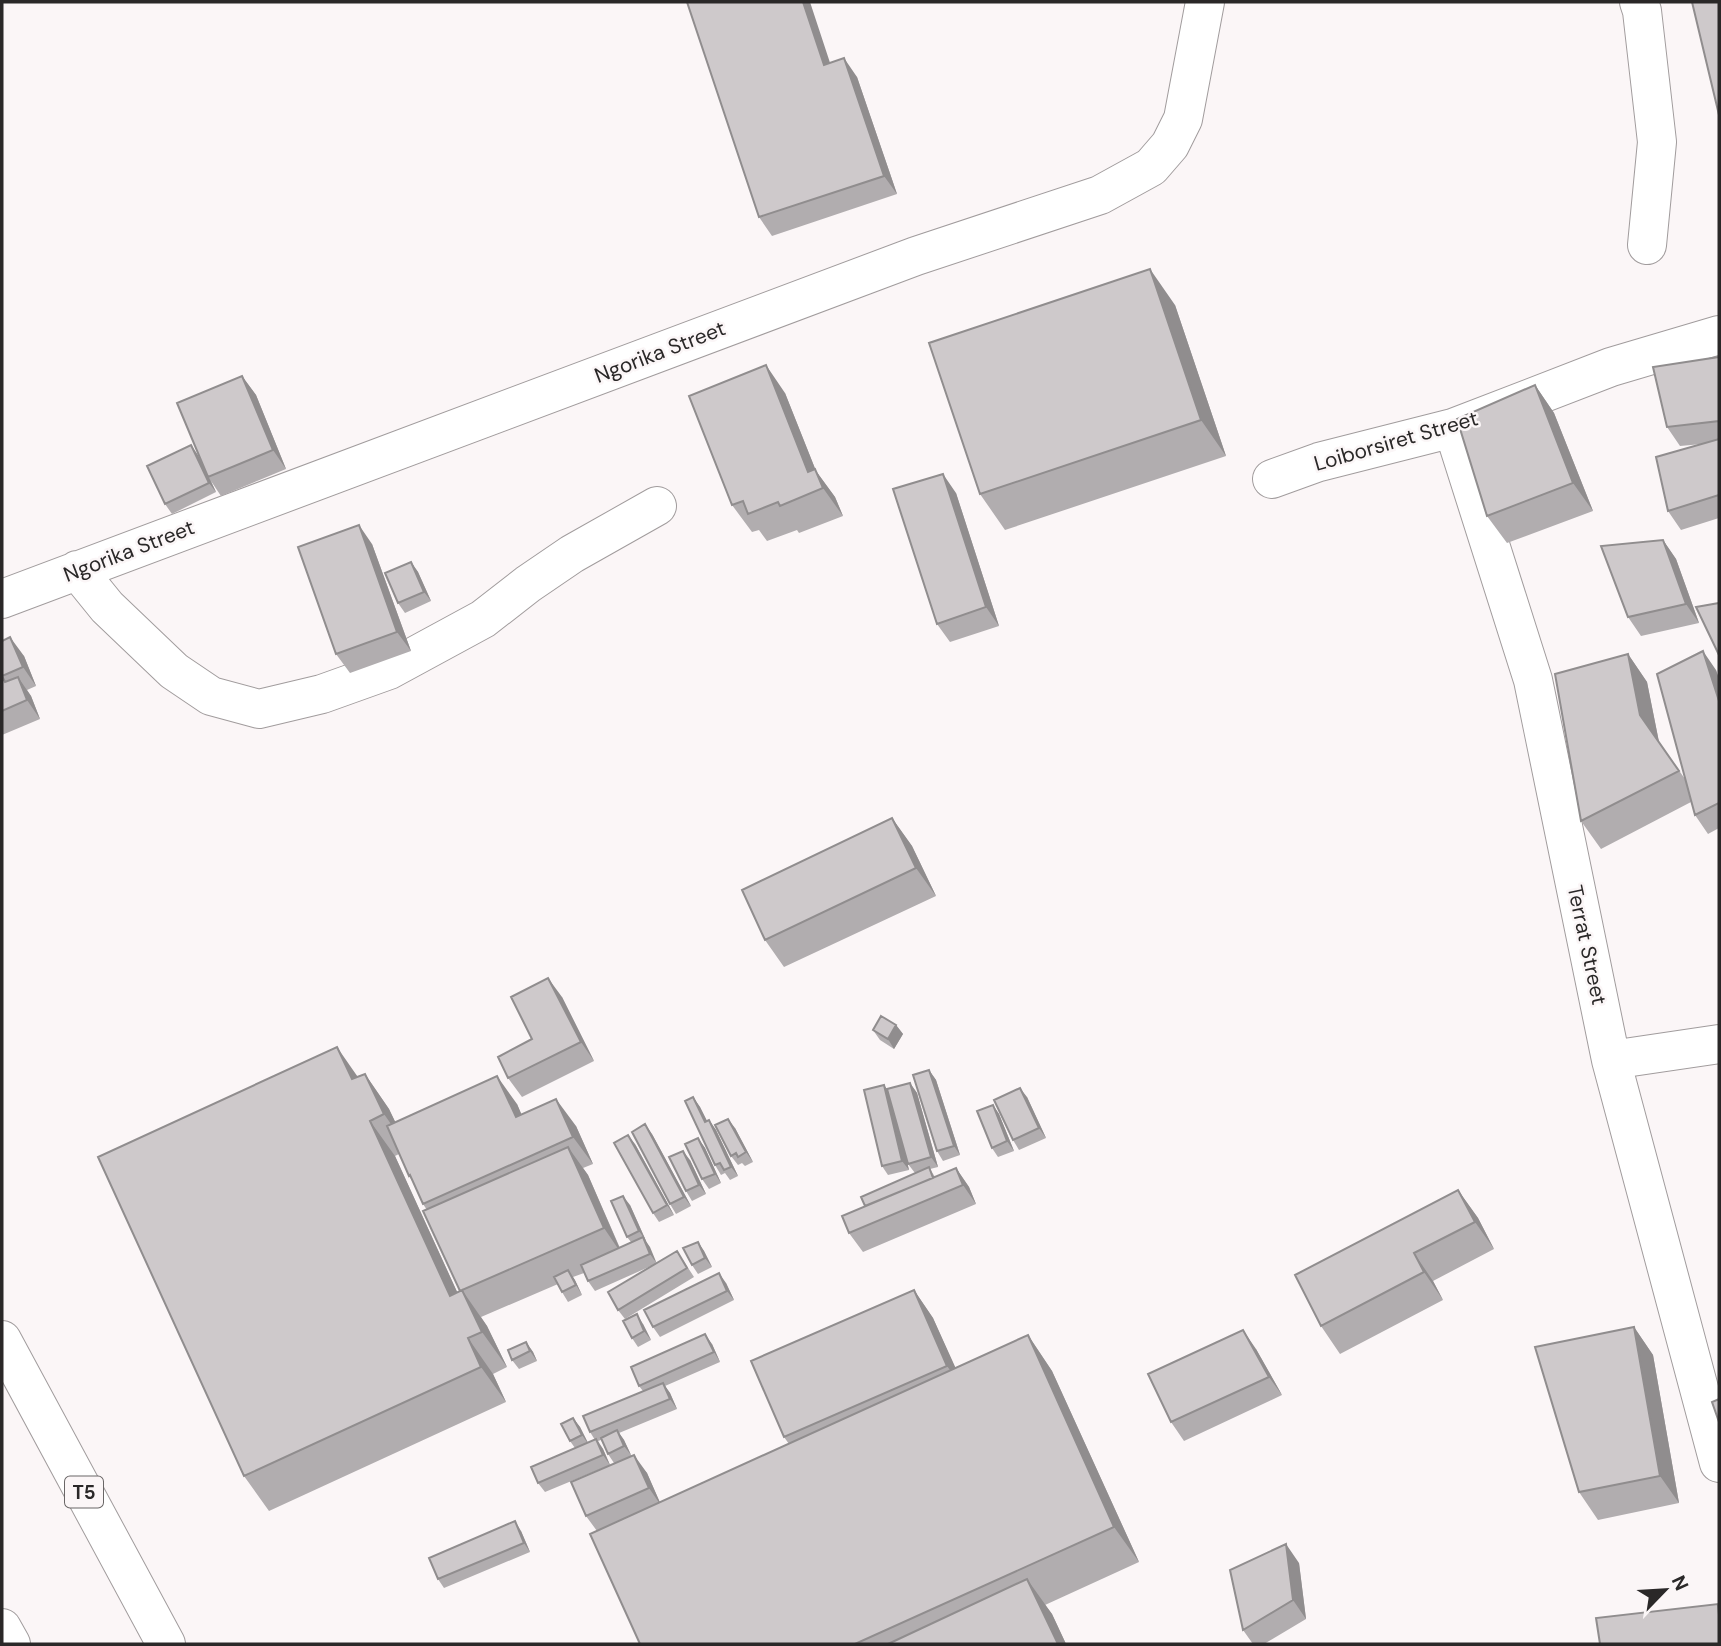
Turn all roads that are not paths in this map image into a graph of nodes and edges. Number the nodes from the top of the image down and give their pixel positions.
1 (1205, 2) edge
2 (1639, 2) edge
3 (1647, 245) dead end
4 (1719, 335) edge
5 (1453, 428) junction
6 (1272, 479) dead end
7 (657, 506) dead end
8 (77, 570) junction
9 (2, 598) edge
10 (1719, 1044) edge
11 (1611, 1060) junction
12 (2, 1340) edge
13 (1719, 1463) edge
14 (2, 1628) edge
15 (11, 1644) edge
16 (166, 1644) edge

1 - 8 main road, Ngorika Street
2 - 3 main road
4 - 5 main road, Loiborsiret Street
5 - 6 main road, Loiborsiret Street
5 - 11 main road, Terrat Street
7 - 8 main road
8 - 9 main road, Ngorika Street
10 - 11 main road
11 - 13 main road, Terrat Street
12 - 16 main road, T5
14 - 15 main road

